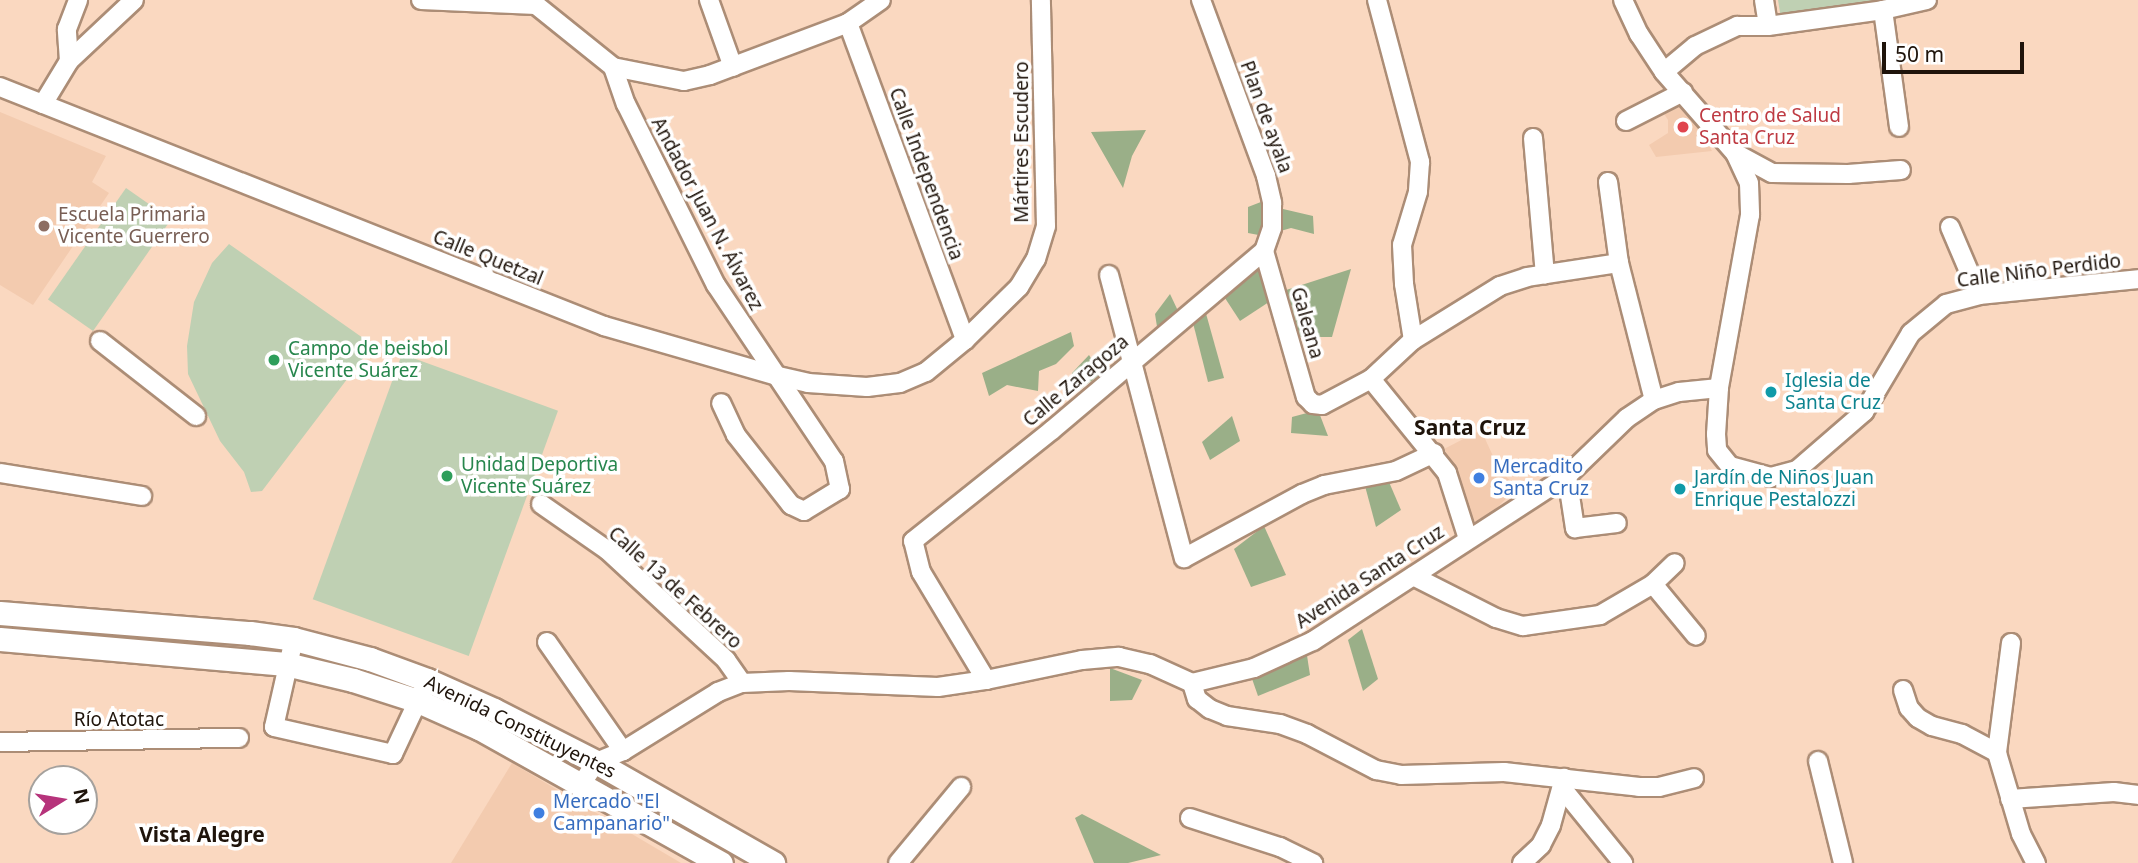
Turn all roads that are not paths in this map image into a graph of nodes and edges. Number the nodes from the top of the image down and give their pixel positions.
1 (78, 0) edge
2 (134, 0) edge
3 (421, 0) edge
4 (709, 0) edge
5 (880, 0) edge
6 (1041, 0) edge
7 (1202, 0) edge
8 (1377, 0) edge
9 (1623, 0) edge
10 (1764, 0) edge
11 (1927, 0) edge
12 (535, 2) edge
13 (1883, 10) junction
14 (848, 23) junction
15 (1768, 26) junction
16 (69, 61) junction
17 (613, 67) junction
18 (733, 67) junction
19 (1664, 72) junction
20 (0, 87) edge
21 (1683, 92) junction
22 (43, 104) junction
23 (1626, 121) dead end
24 (1899, 127) dead end
25 (1533, 138) dead end
26 (1735, 153) junction
27 (1901, 170) dead end
28 (1608, 182) dead end
29 (1950, 227) dead end
30 (1264, 251) junction
31 (1619, 263) junction
32 (1545, 274) junction
33 (1109, 275) dead end
34 (2138, 279) edge
35 (1979, 295) junction
36 (965, 340) junction
37 (1413, 340) junction
38 (100, 341) dead end
39 (1134, 359) junction
40 (774, 375) junction
41 (1371, 379) junction
42 (1719, 387) junction
43 (1654, 400) junction
44 (721, 403) dead end
45 (196, 416) dead end
46 (1434, 453) junction
47 (0, 473) edge
48 (1567, 476) junction
49 (142, 496) dead end
50 (541, 504) dead end
51 (1617, 523) dead end
52 (1468, 539) junction
53 (1675, 563) dead end
54 (1413, 576) junction
55 (1653, 584) junction
56 (0, 613) edge
57 (1696, 636) dead end
58 (0, 639) edge
59 (294, 639) junction
60 (547, 642) dead end
61 (2011, 643) dead end
62 (286, 664) junction
63 (427, 680) junction
64 (986, 680) junction
65 (742, 683) junction
66 (1192, 683) junction
67 (1903, 690) dead end
68 (418, 701) junction
69 (239, 738) dead end
70 (0, 742) edge
71 (623, 751) junction
72 (1997, 752) junction
73 (1818, 761) dead end
74 (596, 762) junction
75 (1695, 778) dead end
76 (1563, 783) junction
77 (580, 786) junction
78 (961, 787) dead end
79 (2138, 795) edge
80 (2010, 799) junction
81 (1190, 818) dead end
82 (1310, 862) edge
83 (721, 863) edge
84 (774, 863) edge
85 (898, 863) edge
86 (1522, 863) edge
87 (1623, 863) edge
88 (1843, 863) edge
89 (2036, 863) edge

1 - 16 street
2 - 16 street
3 - 12 street
4 - 18 street
5 - 14 street
6 - 36 street, Mártires Escudero
7 - 30 street, Plan de ayala
8 - 37 street
9 - 19 street
10 - 15 street
11 - 13 street
12 - 17 street
13 - 15 street
13 - 24 street
14 - 18 street
14 - 36 street, Calle Independencia
15 - 19 street
16 - 22 street
17 - 18 street
17 - 40 street, Andador Juan N. Álvarez
19 - 21 street
20 - 22 street, Calle Quetzal
21 - 23 street
21 - 26 street
22 - 40 street, Calle Quetzal
25 - 32 street
26 - 27 street
26 - 42 street
28 - 31 street
29 - 35 street
30 - 39 street, Calle Zaragoza
30 - 41 street, Galeana
31 - 32 street
31 - 43 street
32 - 37 street
33 - 39 street
34 - 35 street, Calle Niño Perdido
35 - 42 street, Calle Niño Perdido
36 - 40 street, Calle Quetzal
37 - 41 street
38 - 45 street
39 - 46 street
39 - 64 street, Calle Zaragoza
40 - 44 street, Andador Juan N. Álvarez
41 - 46 street
42 - 43 street, Avenida Santa Cruz
43 - 48 street, Avenida Santa Cruz
46 - 52 street
47 - 49 street
48 - 51 street
48 - 52 street, Avenida Santa Cruz
50 - 65 street, Calle 13 de Febrero
52 - 54 street, Avenida Santa Cruz
53 - 55 street
54 - 55 street
54 - 66 street, Avenida Santa Cruz
55 - 57 street
56 - 59 main road, Avenida Constituyentes
58 - 62 main road, Avenida Constituyentes
59 - 62 street
59 - 63 main road, Avenida Constituyentes
60 - 71 street
61 - 72 street
62 - 68 main road, Avenida Constituyentes
62 - 68 street
63 - 68 street
63 - 74 main road, Avenida Constituyentes
64 - 65 street
64 - 66 street
65 - 71 street
66 - 76 street
67 - 72 street
68 - 77 main road, Avenida Constituyentes
69 - 70 street, Río Atotac
71 - 74 street
72 - 80 street
73 - 88 street
74 - 77 street
74 - 84 main road, Avenida Constituyentes
75 - 76 street
76 - 86 street
76 - 87 street
77 - 83 main road, Avenida Constituyentes
78 - 85 street
79 - 80 street
80 - 89 street
81 - 82 street

